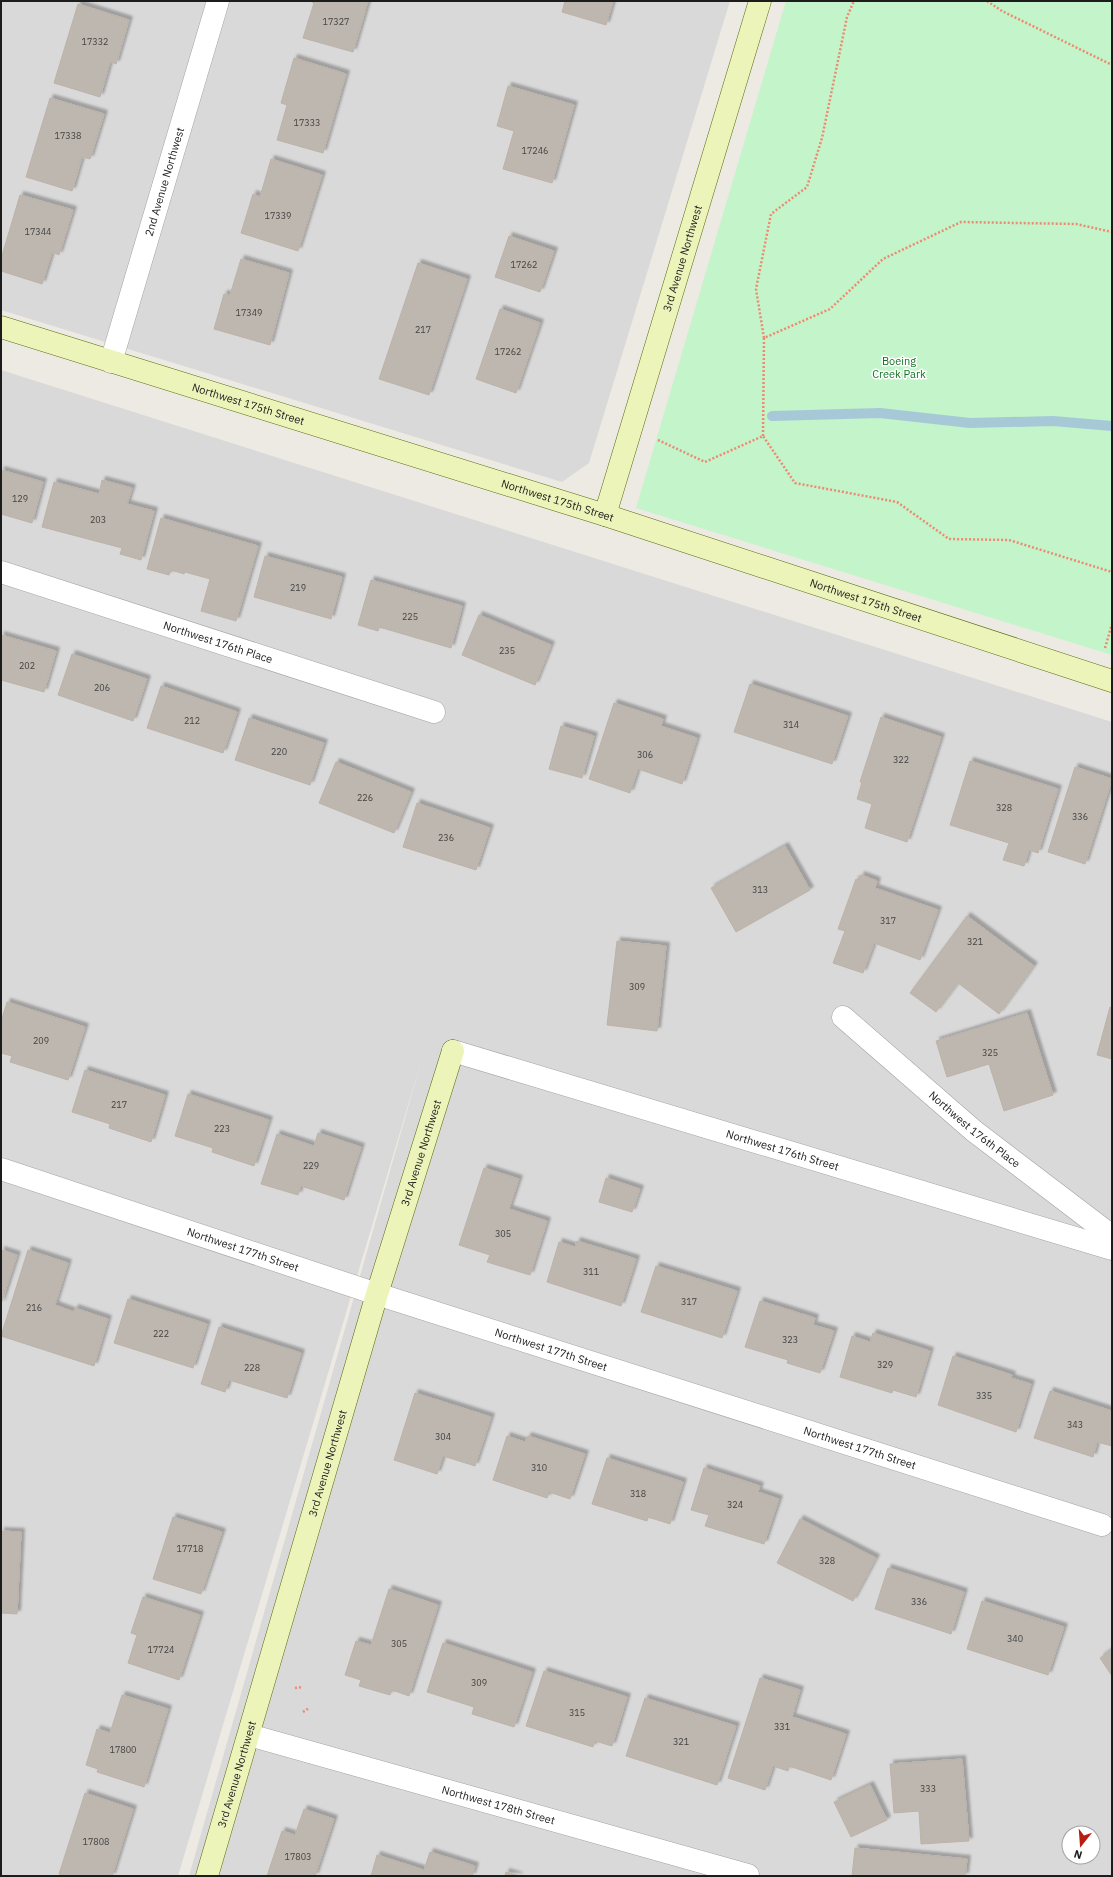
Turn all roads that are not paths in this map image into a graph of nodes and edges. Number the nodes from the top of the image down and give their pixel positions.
1 (218, 1) edge
2 (760, 1) edge
3 (1, 327) edge
4 (111, 362) junction
5 (605, 515) junction
6 (1, 572) edge
7 (1112, 681) edge
8 (434, 712) dead end
9 (843, 1017) dead end
10 (453, 1051) joint
11 (1, 1169) edge
12 (1112, 1236) edge
13 (1112, 1249) edge
14 (377, 1294) junction
15 (1102, 1525) dead end
16 (249, 1735) junction
17 (748, 1875) edge
18 (207, 1876) edge

1 - 4 street, 2nd Avenue Northwest
2 - 5 street, 3rd Avenue Northwest
3 - 4 street, Northwest 175th Street
4 - 5 street, Northwest 175th Street
5 - 7 street, Northwest 175th Street
6 - 8 street, Northwest 176th Place
9 - 12 street, Northwest 176th Place
10 - 13 street, Northwest 176th Street
10 - 14 street, 3rd Avenue Northwest
11 - 14 street, Northwest 177th Street
14 - 15 street, Northwest 177th Street
14 - 16 street, 3rd Avenue Northwest
16 - 17 street, Northwest 178th Street
16 - 18 street, 3rd Avenue Northwest

